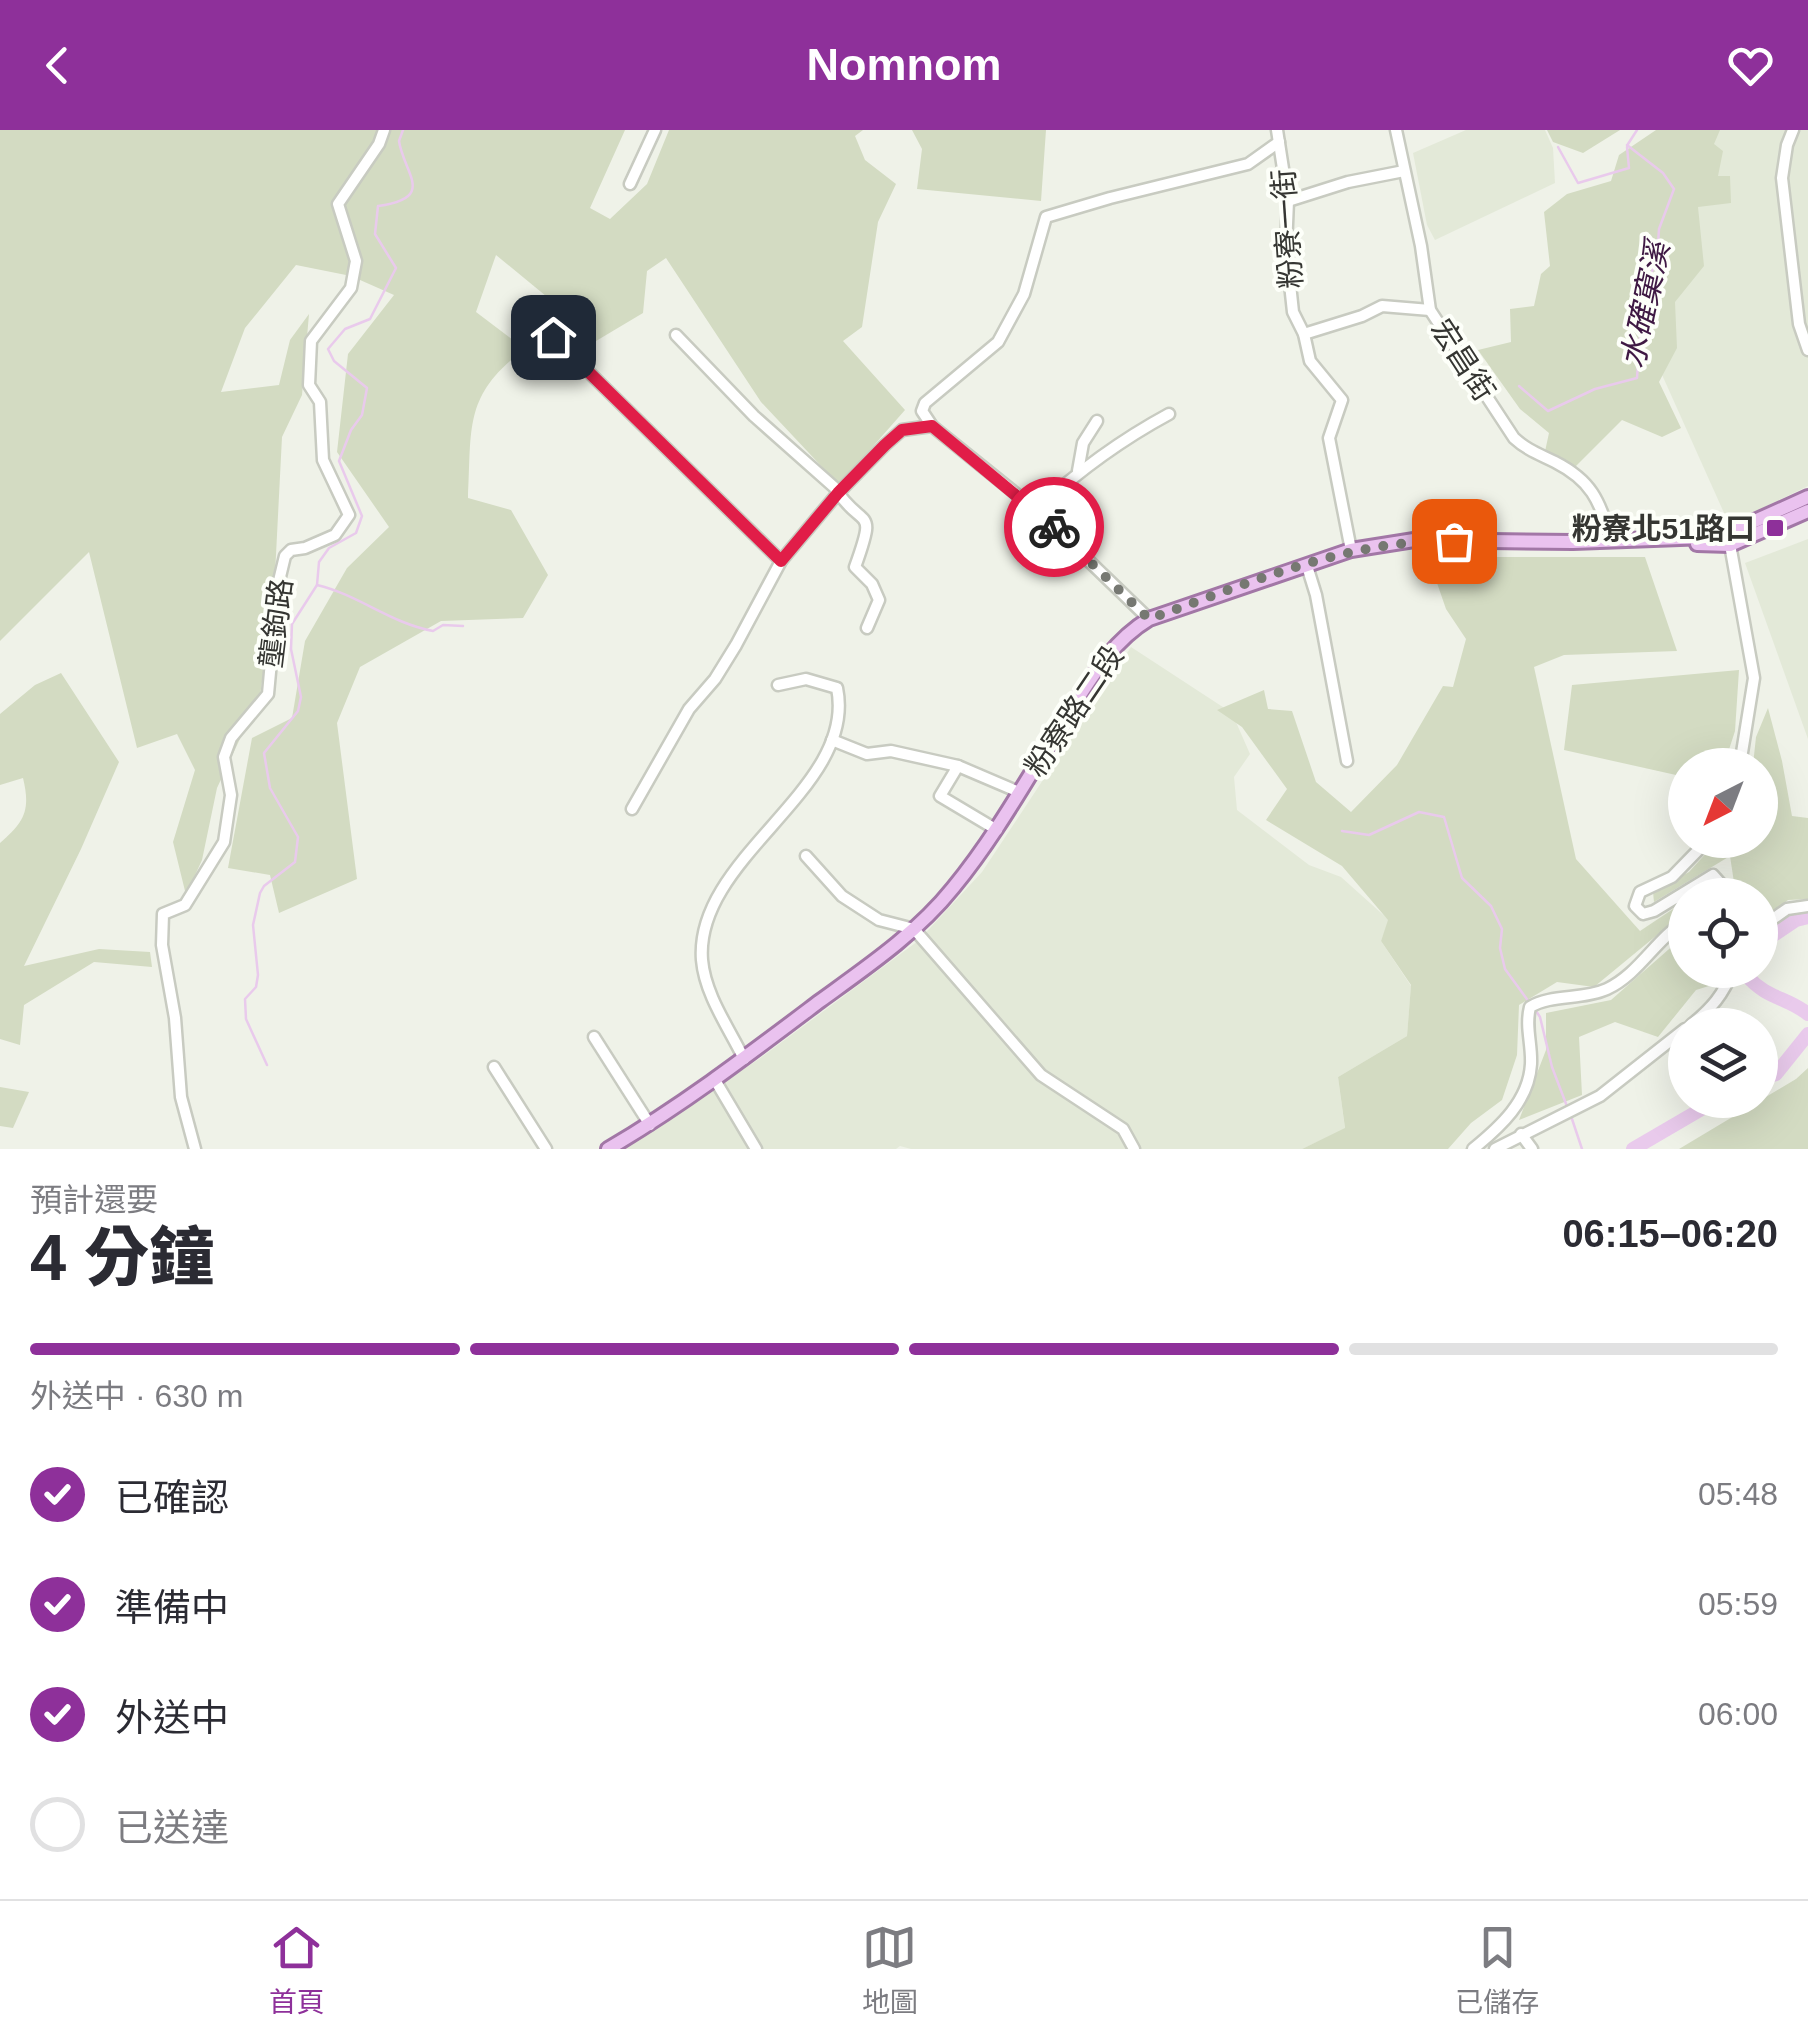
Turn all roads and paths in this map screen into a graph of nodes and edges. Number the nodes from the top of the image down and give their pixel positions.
1 (384, 130) edge
2 (655, 130) edge
3 (1396, 130) edge
4 (1794, 130) edge
5 (1278, 136) edge
6 (1404, 171) junction
7 (630, 184) dead end
8 (1288, 201) junction
9 (1808, 280) edge
10 (1796, 292) junction
11 (1430, 310) junction
12 (1304, 334) junction
13 (676, 335) dead end
14 (553, 337) dead end
15 (1808, 350) edge
16 (1169, 414) dead end
17 (1096, 421) dead end
18 (932, 426) junction
19 (1078, 471) junction
20 (838, 493) junction
21 (1808, 497) edge
22 (1036, 510) junction
23 (1808, 511) edge
24 (1729, 539) junction
25 (1612, 541) junction
26 (1351, 550) junction
27 (781, 561) junction
28 (1306, 566) junction
29 (1149, 619) junction
30 (867, 628) dead end
31 (778, 685) dead end
32 (832, 740) junction
33 (1743, 748) edge
34 (1347, 762) dead end
35 (958, 766) junction
36 (1018, 792) junction
37 (632, 809) dead end
38 (996, 830) junction
39 (806, 856) dead end
40 (1690, 858) edge
41 (1670, 878) edge
42 (1668, 879) edge
43 (1668, 902) edge
44 (1808, 906) edge
45 (1778, 915) edge
46 (914, 929) junction
47 (1668, 936) edge
48 (594, 1037) dead end
49 (1668, 1043) edge
50 (744, 1059) junction
51 (494, 1067) dead end
52 (715, 1080) junction
53 (650, 1125) junction
54 (1520, 1134) junction
55 (617, 1147) edge
56 (195, 1149) edge
57 (546, 1149) edge
58 (756, 1149) edge
59 (1134, 1149) edge
60 (1473, 1149) edge
61 (1495, 1149) edge
62 (1532, 1149) edge

1 - 56 street, 壟鉤路
2 - 7 street
3 - 6 street, 宏昌街
4 - 10 street
5 - 8 street, 粉寮一街
5 - 18 street
6 - 8 street
6 - 11 street, 宏昌街
8 - 12 street, 粉寮一街
9 - 10 street
10 - 15 street
11 - 12 street
11 - 25 street, 宏昌街
12 - 26 street, 粉寮一街
13 - 20 street
14 - 27 street
16 - 19 street
17 - 19 street
18 - 20 street
18 - 22 street
19 - 22 street
20 - 27 street
20 - 30 street
21 - 24 main road, 粉寮路二段
22 - 29 street
23 - 24 main road, 粉寮路二段
24 - 25 main road, 粉寮路二段
24 - 33 street
25 - 26 main road, 粉寮路二段
26 - 28 main road, 粉寮路二段
27 - 37 street
28 - 29 main road, 粉寮路二段
28 - 34 street
29 - 36 main road, 粉寮路二段
31 - 32 street
32 - 35 street
32 - 50 street
35 - 36 street
35 - 38 street
36 - 38 main road, 粉寮路二段
38 - 46 main road, 粉寮路二段
39 - 46 street
40 - 41 street
42 - 43 street
44 - 45 street
46 - 50 main road, 粉寮路二段
46 - 59 street
47 - 60 street
48 - 53 street
49 - 54 street
50 - 52 main road, 粉寮路二段
51 - 57 street
52 - 53 main road, 粉寮路二段
52 - 58 street
53 - 55 main road, 粉寮路二段
54 - 61 street
54 - 62 street

